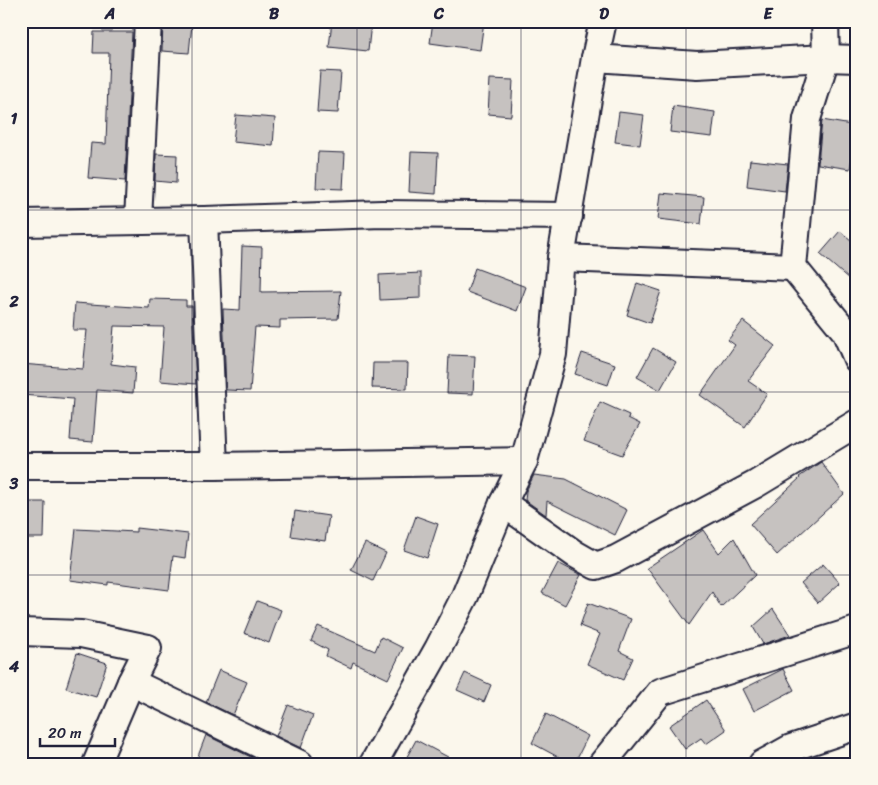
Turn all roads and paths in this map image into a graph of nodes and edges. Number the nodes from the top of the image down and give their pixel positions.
1 (148, 21) edge
2 (603, 21) edge
3 (825, 21) edge
4 (595, 58) junction
5 (826, 58) junction
6 (857, 59) edge
7 (569, 216) junction
8 (138, 220) junction
9 (204, 220) junction
10 (21, 222) edge
11 (561, 258) junction
12 (793, 268) junction
13 (857, 359) edge
14 (857, 423) edge
15 (524, 461) junction
16 (21, 466) edge
17 (214, 466) junction
18 (503, 503) junction
19 (857, 630) edge
20 (21, 632) edge
21 (131, 682) junction
22 (857, 726) edge
23 (96, 764) edge
24 (300, 764) edge
25 (373, 764) edge
26 (602, 764) edge
27 (762, 764) edge

1 - 8 street
2 - 4 street
3 - 5 street
4 - 5 street
4 - 7 street
5 - 6 street
5 - 12 street
7 - 9 street
7 - 11 street
8 - 9 street
8 - 10 street
9 - 17 street
11 - 12 street
11 - 15 street
12 - 13 street
14 - 18 street
15 - 17 street
15 - 18 street
16 - 17 street
18 - 25 street
19 - 26 street
20 - 21 street
21 - 23 street
21 - 24 street
22 - 27 street

